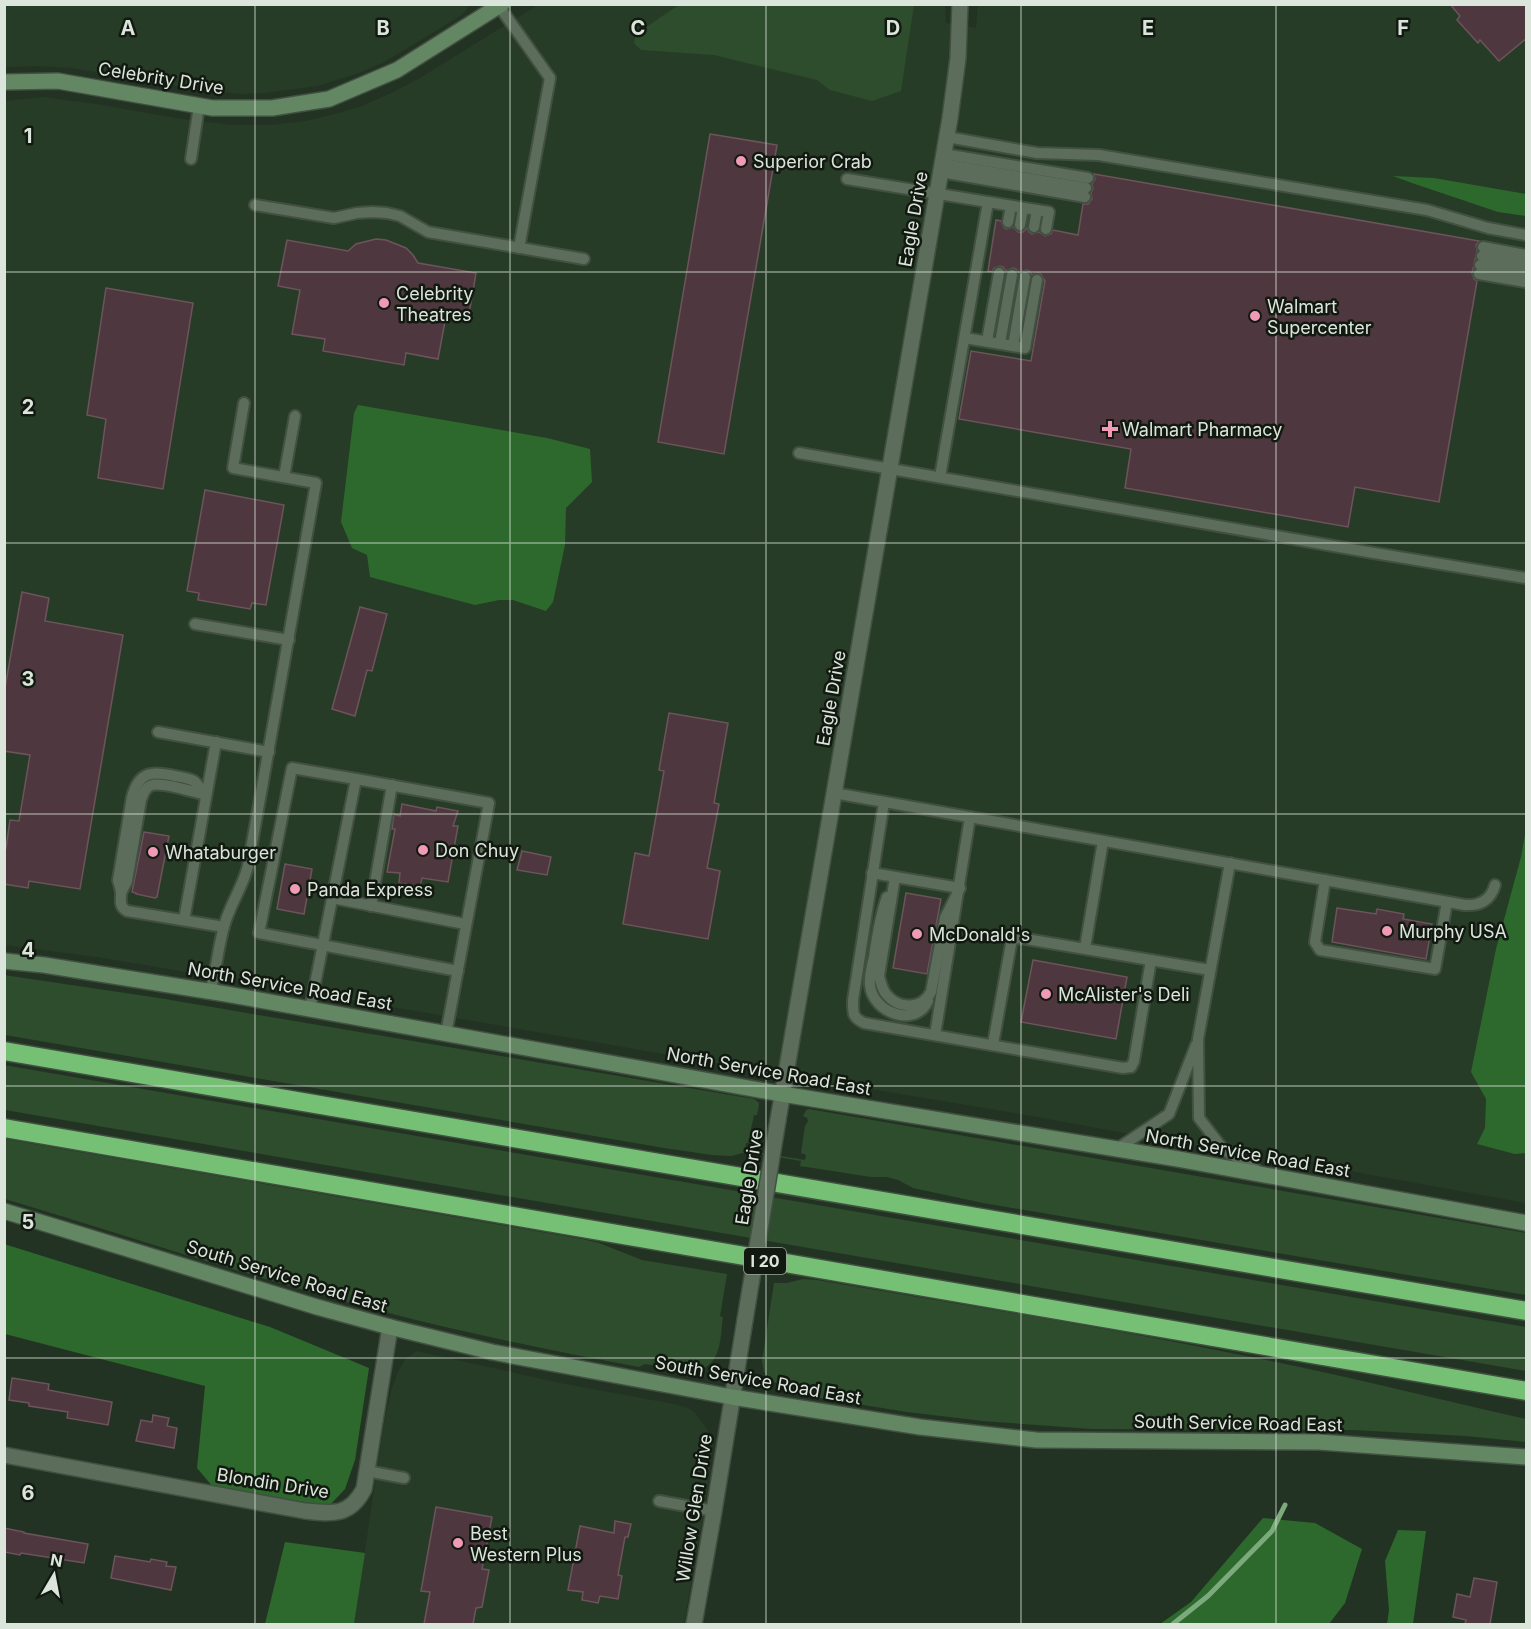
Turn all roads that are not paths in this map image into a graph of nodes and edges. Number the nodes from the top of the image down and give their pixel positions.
1 (960, 4) edge
2 (500, 5) edge
3 (4, 82) edge
4 (199, 106) junction
5 (947, 136) junction
6 (191, 159) dead end
7 (943, 163) junction
8 (847, 178) dead end
9 (937, 193) junction
10 (988, 202) junction
11 (255, 205) dead end
12 (1011, 206) junction
13 (1023, 208) junction
14 (1037, 210) junction
15 (1008, 222) dead end
16 (1020, 225) dead end
17 (1034, 227) dead end
18 (1046, 229) dead end
19 (1527, 235) edge
20 (519, 248) junction
21 (1527, 255) edge
22 (584, 259) dead end
23 (1481, 261) junction
24 (1527, 264) edge
25 (999, 273) dead end
26 (1527, 273) edge
27 (1012, 275) dead end
28 (1025, 278) dead end
29 (1037, 280) dead end
30 (1527, 282) edge
31 (964, 338) junction
32 (987, 341) junction
33 (1000, 344) junction
34 (1013, 346) junction
35 (244, 403) dead end
36 (295, 416) dead end
37 (799, 453) dead end
38 (890, 468) junction
39 (284, 477) junction
40 (940, 477) junction
41 (1527, 578) edge
42 (195, 624) dead end
43 (289, 640) junction
44 (158, 732) dead end
45 (216, 742) junction
46 (269, 752) junction
47 (356, 779) junction
48 (392, 785) junction
49 (834, 793) junction
50 (206, 795) junction
51 (884, 802) junction
52 (970, 817) junction
53 (1103, 841) junction
54 (1230, 863) junction
55 (872, 873) junction
56 (895, 877) junction
57 (1325, 880) junction
58 (1496, 885) dead end
59 (960, 888) junction
60 (332, 898) junction
61 (1447, 902) junction
62 (371, 906) junction
63 (184, 920) junction
64 (465, 924) junction
65 (224, 927) junction
66 (323, 946) junction
67 (1085, 948) junction
68 (1151, 960) junction
69 (4, 961) edge
70 (1210, 970) junction
71 (458, 971) junction
72 (210, 992) junction
73 (310, 1009) junction
74 (446, 1034) junction
75 (935, 1035) junction
76 (1198, 1039) junction
77 (993, 1044) junction
78 (4, 1051) edge
79 (782, 1094) junction
80 (4, 1128) edge
81 (1117, 1149) junction
82 (1264, 1175) junction
83 (4, 1211) edge
84 (1527, 1222) edge
85 (1527, 1311) edge
86 (390, 1327) junction
87 (1521, 1391) edge
88 (732, 1397) junction
89 (4, 1455) edge
90 (1527, 1456) edge
91 (367, 1471) junction
92 (404, 1478) dead end
93 (659, 1501) dead end
94 (714, 1511) junction
95 (694, 1624) edge

1 - 5 street, Eagle Drive
2 - 4 main road, Celebrity Drive
2 - 20 lane
3 - 4 main road, Celebrity Drive
4 - 6 lane
5 - 7 street, Eagle Drive
5 - 19 lane
7 - 7 lane
7 - 9 street, Eagle Drive
8 - 9 lane
9 - 10 lane
9 - 38 street, Eagle Drive
10 - 12 lane
10 - 31 lane
11 - 20 lane
12 - 13 lane
12 - 15 lane
13 - 14 lane
13 - 16 lane
14 - 17 lane
14 - 18 lane
20 - 22 lane
21 - 23 lane
23 - 24 lane
23 - 26 lane
23 - 30 lane
25 - 32 lane
27 - 33 lane
28 - 34 lane
29 - 34 lane
31 - 32 lane
31 - 40 lane
32 - 33 lane
33 - 34 lane
35 - 39 lane
36 - 39 lane
37 - 38 lane
38 - 40 lane
38 - 49 street, Eagle Drive
39 - 43 lane
40 - 41 lane
42 - 43 lane
43 - 46 lane
44 - 45 lane
45 - 46 lane
45 - 50 lane
46 - 65 lane
47 - 48 lane
47 - 60 lane
47 - 66 lane
48 - 62 lane
48 - 64 lane
49 - 51 lane
49 - 79 street, Eagle Drive
50 - 63 lane
50 - 63 lane
51 - 52 lane
51 - 55 lane
52 - 53 lane
52 - 59 lane
53 - 54 lane
53 - 67 lane
54 - 57 lane
54 - 70 lane
55 - 56 lane
55 - 75 lane
56 - 59 lane
56 - 59 lane
57 - 61 lane
57 - 61 lane
58 - 61 lane
59 - 75 lane
60 - 62 lane
60 - 66 lane
62 - 64 lane
63 - 65 lane
64 - 71 lane
65 - 72 lane
66 - 71 lane
66 - 73 lane
67 - 68 lane
67 - 77 lane
68 - 70 lane
68 - 77 lane
69 - 72 main road, North Service Road East
70 - 76 lane
71 - 74 lane
72 - 73 main road, North Service Road East
73 - 74 main road, North Service Road East
74 - 79 main road, North Service Road East
75 - 77 lane
76 - 81 lane
76 - 82 lane
78 - 85 highway
79 - 81 main road, North Service Road East
79 - 88 street, Eagle Drive, bridge
80 - 87 highway, I 20
81 - 82 main road, North Service Road East
82 - 84 main road, North Service Road East
83 - 86 main road, South Service Road East
86 - 88 main road, South Service Road East
86 - 91 street, Blondin Drive
88 - 90 main road, South Service Road East
88 - 94 street, Willow Glen Drive
89 - 91 street, Blondin Drive
91 - 92 lane
93 - 94 lane
94 - 95 street, Willow Glen Drive

